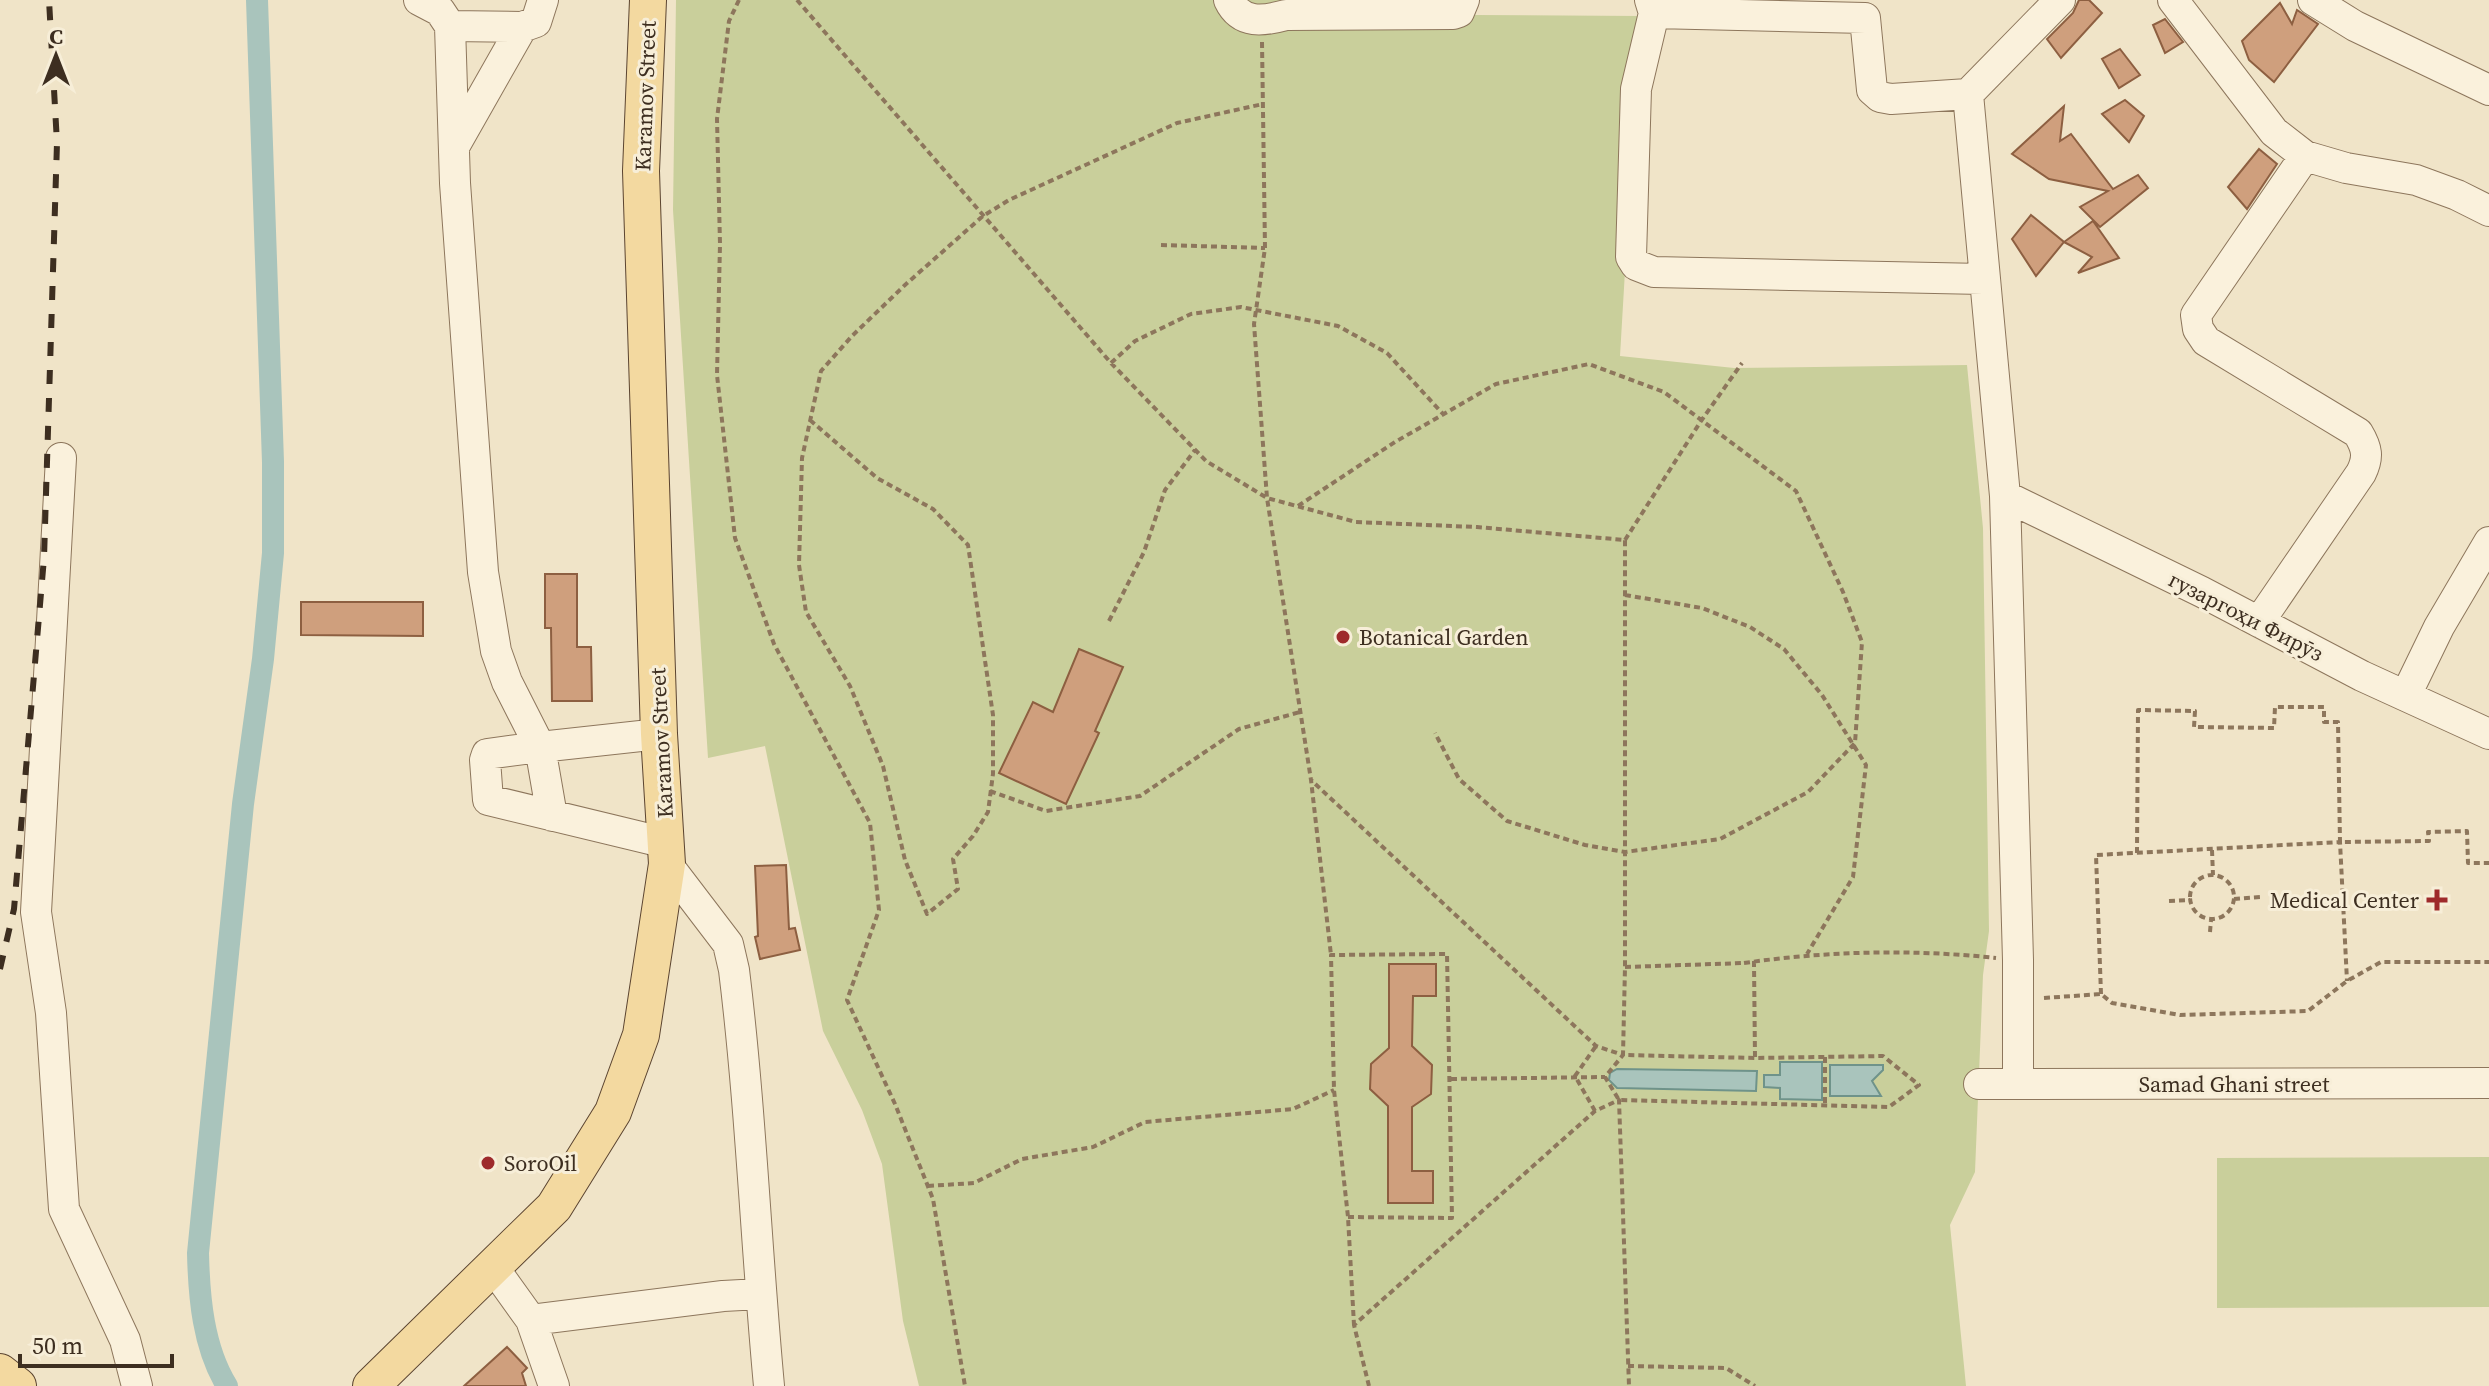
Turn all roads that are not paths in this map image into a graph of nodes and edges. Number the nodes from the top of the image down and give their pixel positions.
1 (419, 0) edge
2 (543, 0) edge
3 (648, 0) edge
4 (1229, 0) edge
5 (1464, 0) edge
6 (2060, 0) edge
7 (2173, 0) edge
8 (2313, 0) edge
9 (1652, 6) edge
10 (1866, 9) edge
11 (1282, 12) edge
12 (450, 26) junction
13 (522, 27) junction
14 (2489, 90) edge
15 (1968, 94) junction
16 (454, 146) junction
17 (2305, 156) junction
18 (2489, 211) edge
19 (1983, 279) junction
20 (61, 458) dead end
21 (2005, 496) junction
22 (2489, 542) edge
23 (2259, 622) junction
24 (2406, 695) junction
25 (659, 734) junction
26 (2489, 734) edge
27 (540, 747) junction
28 (552, 816) junction
29 (666, 854) junction
30 (2489, 1083) edge
31 (1979, 1084) dead end
32 (2018, 1084) junction
33 (493, 1267) junction
34 (760, 1294) junction
35 (531, 1320) junction
36 (0, 1372) edge
37 (18, 1386) edge
38 (137, 1386) edge
39 (371, 1386) edge
40 (554, 1386) edge
41 (769, 1386) edge

1 - 12 street
2 - 13 street
3 - 25 main road, Karamov Street
4 - 11 street
5 - 11 street
6 - 15 street
7 - 17 street
8 - 14 street
9 - 10 street
9 - 19 street
10 - 15 street
12 - 13 street
12 - 16 street
13 - 16 street
15 - 19 street
16 - 27 street
17 - 18 street
17 - 23 street
19 - 21 street
20 - 38 street
21 - 23 street, гузаргоҳи Фирӯз
21 - 32 street
22 - 24 street
23 - 24 street, гузаргоҳи Фирӯз
24 - 26 street, гузаргоҳи Фирӯз
25 - 27 street
25 - 29 main road, Karamov Street
27 - 28 street
27 - 28 street
28 - 29 street
29 - 33 main road, Karamov Street
29 - 34 street
30 - 32 street, Samad Ghani street
31 - 32 street, Samad Ghani street
33 - 35 street
33 - 39 main road, Karamov Street
34 - 35 street
34 - 41 street
35 - 40 street
36 - 37 main road

